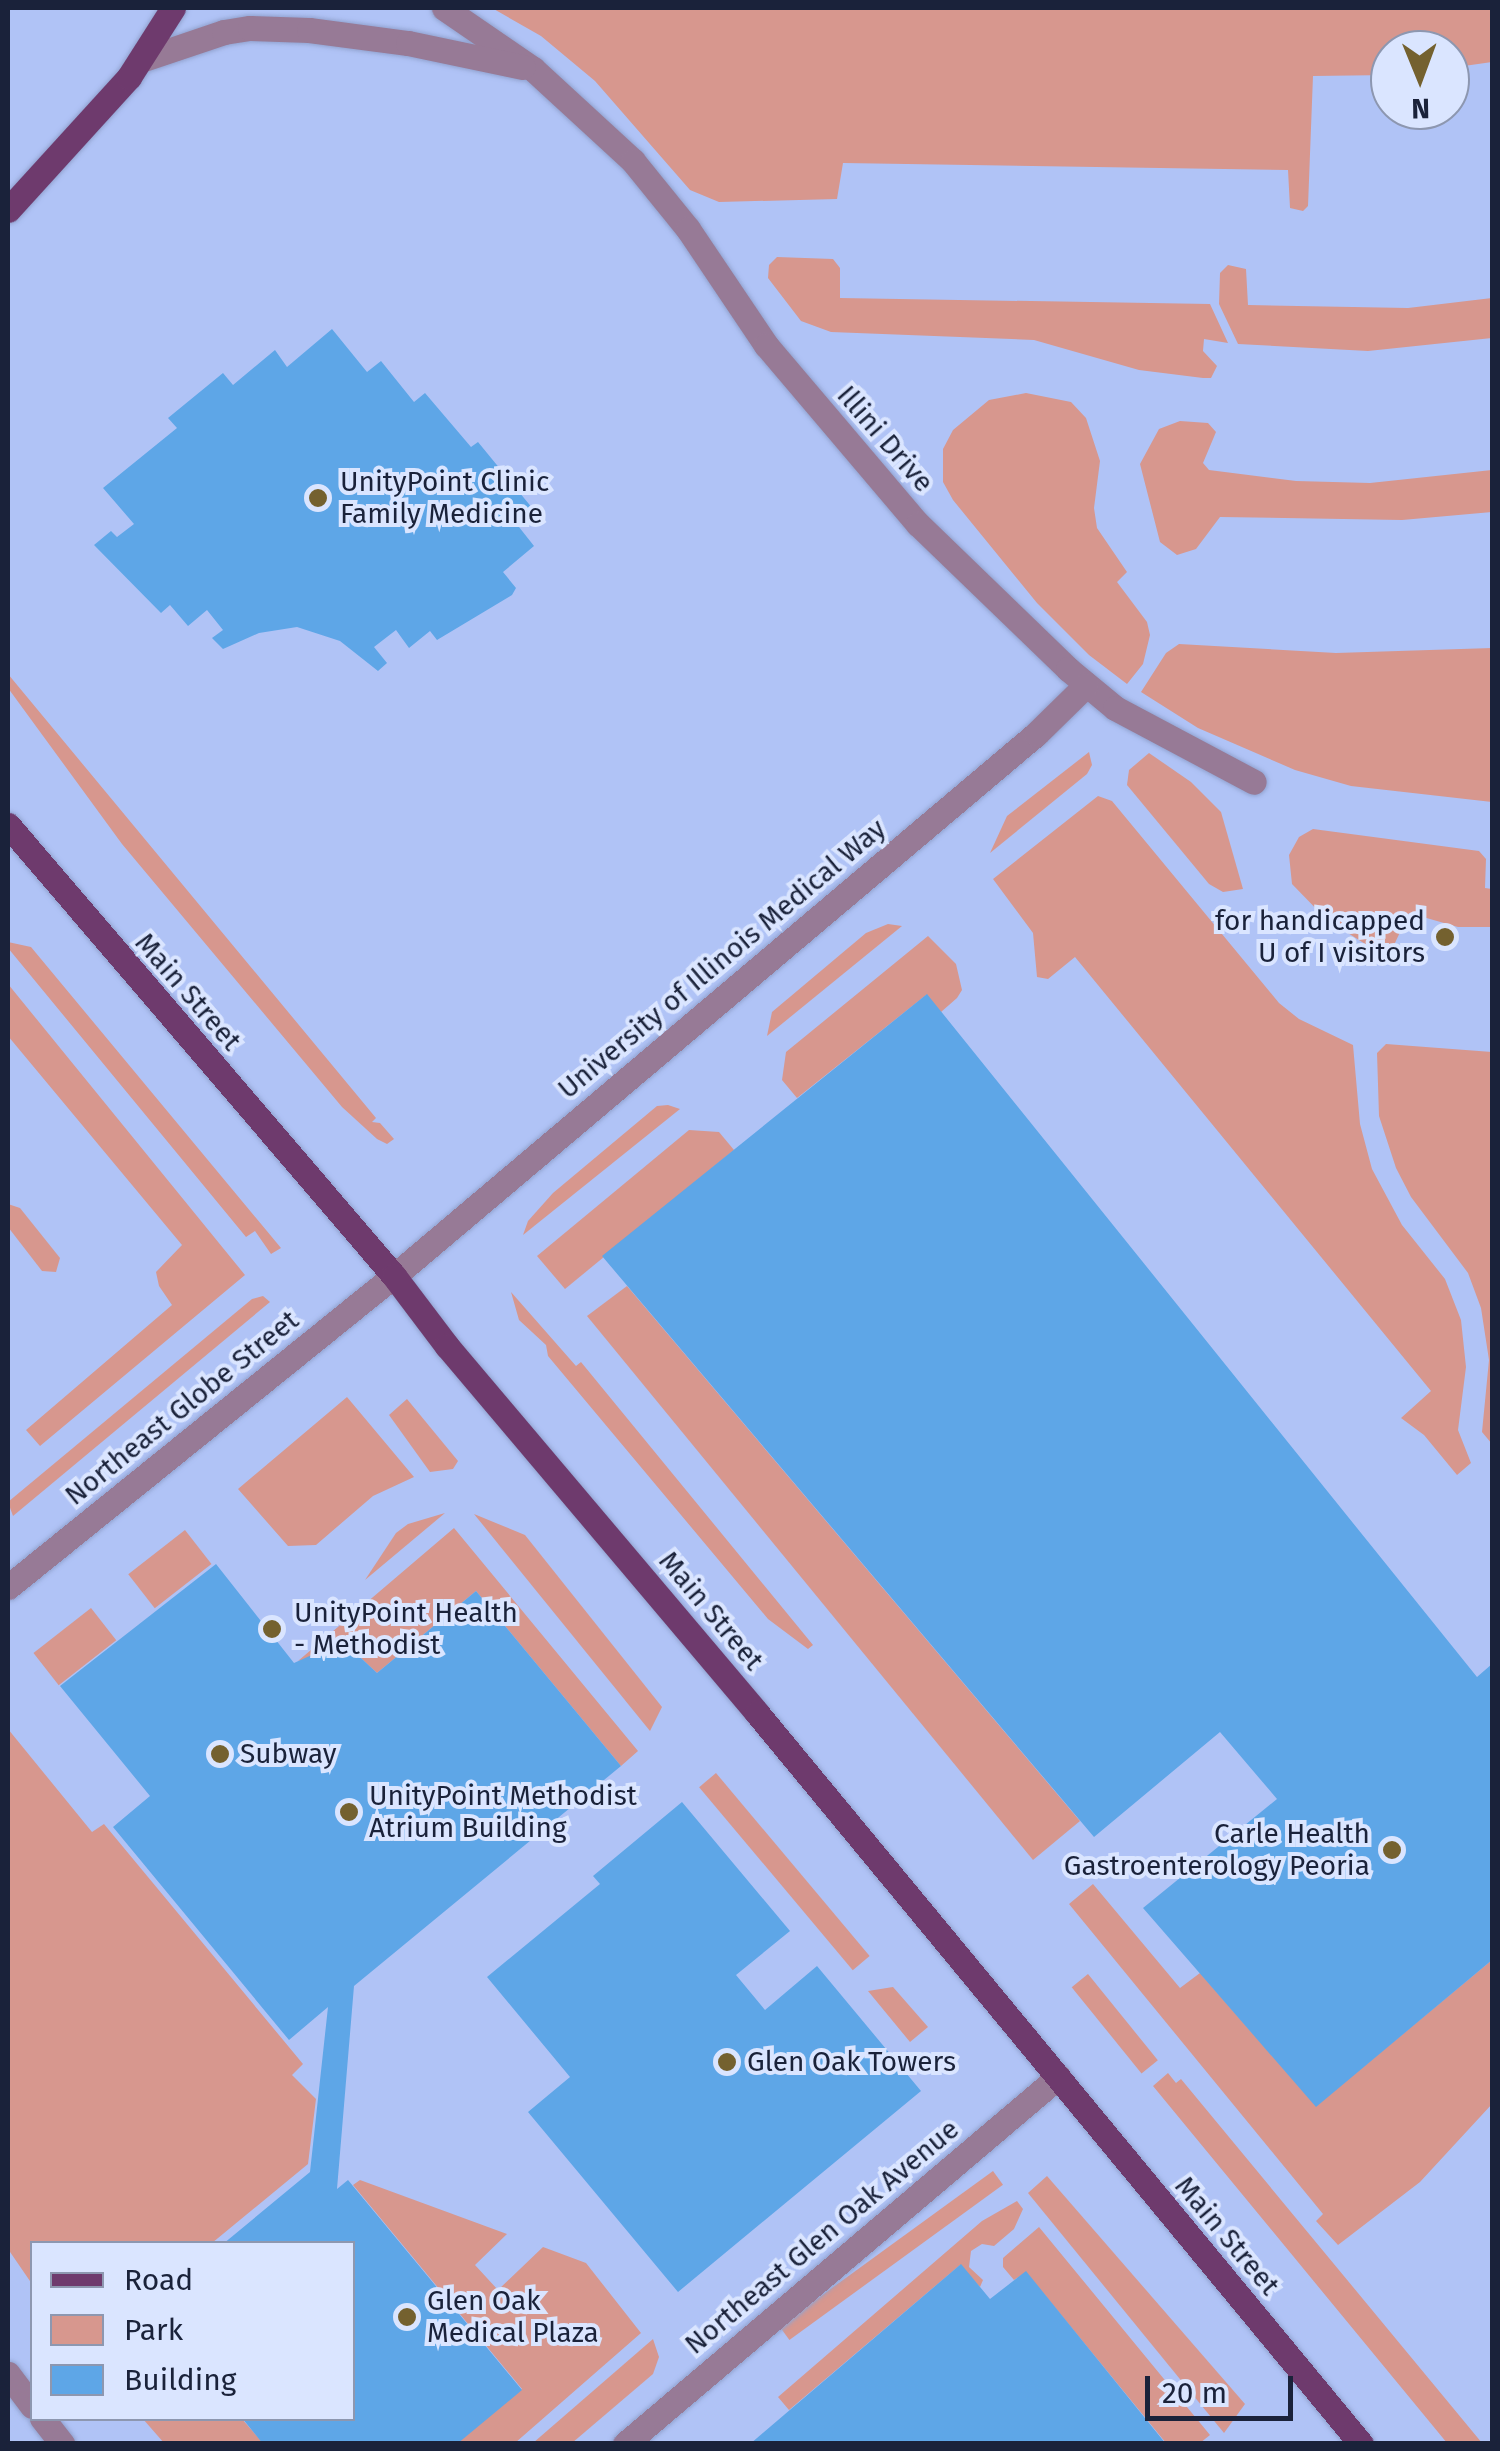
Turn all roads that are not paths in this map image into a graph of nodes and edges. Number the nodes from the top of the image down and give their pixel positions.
1 (173, 8) edge
2 (444, 8) edge
3 (141, 60) junction
4 (533, 69) junction
5 (8, 210) edge
6 (1086, 685) junction
7 (1254, 782) dead end
8 (8, 824) edge
9 (394, 1276) junction
10 (8, 1587) edge
11 (1058, 2077) junction
12 (8, 2374) edge
13 (30, 2403) edge
14 (44, 2421) edge
15 (62, 2444) edge
16 (625, 2444) edge
17 (1361, 2444) edge

1 - 3 main road
2 - 4 street, Illini Drive
3 - 4 street
3 - 5 main road
4 - 6 street, Illini Drive
6 - 7 street, Illini Drive
6 - 9 street, University of Illinois Medical Way
8 - 9 main road, Main Street
9 - 10 street, Northeast Globe Street
9 - 11 main road, Main Street
11 - 16 street, Northeast Glen Oak Avenue
11 - 17 main road, Main Street
12 - 13 street
14 - 15 street

